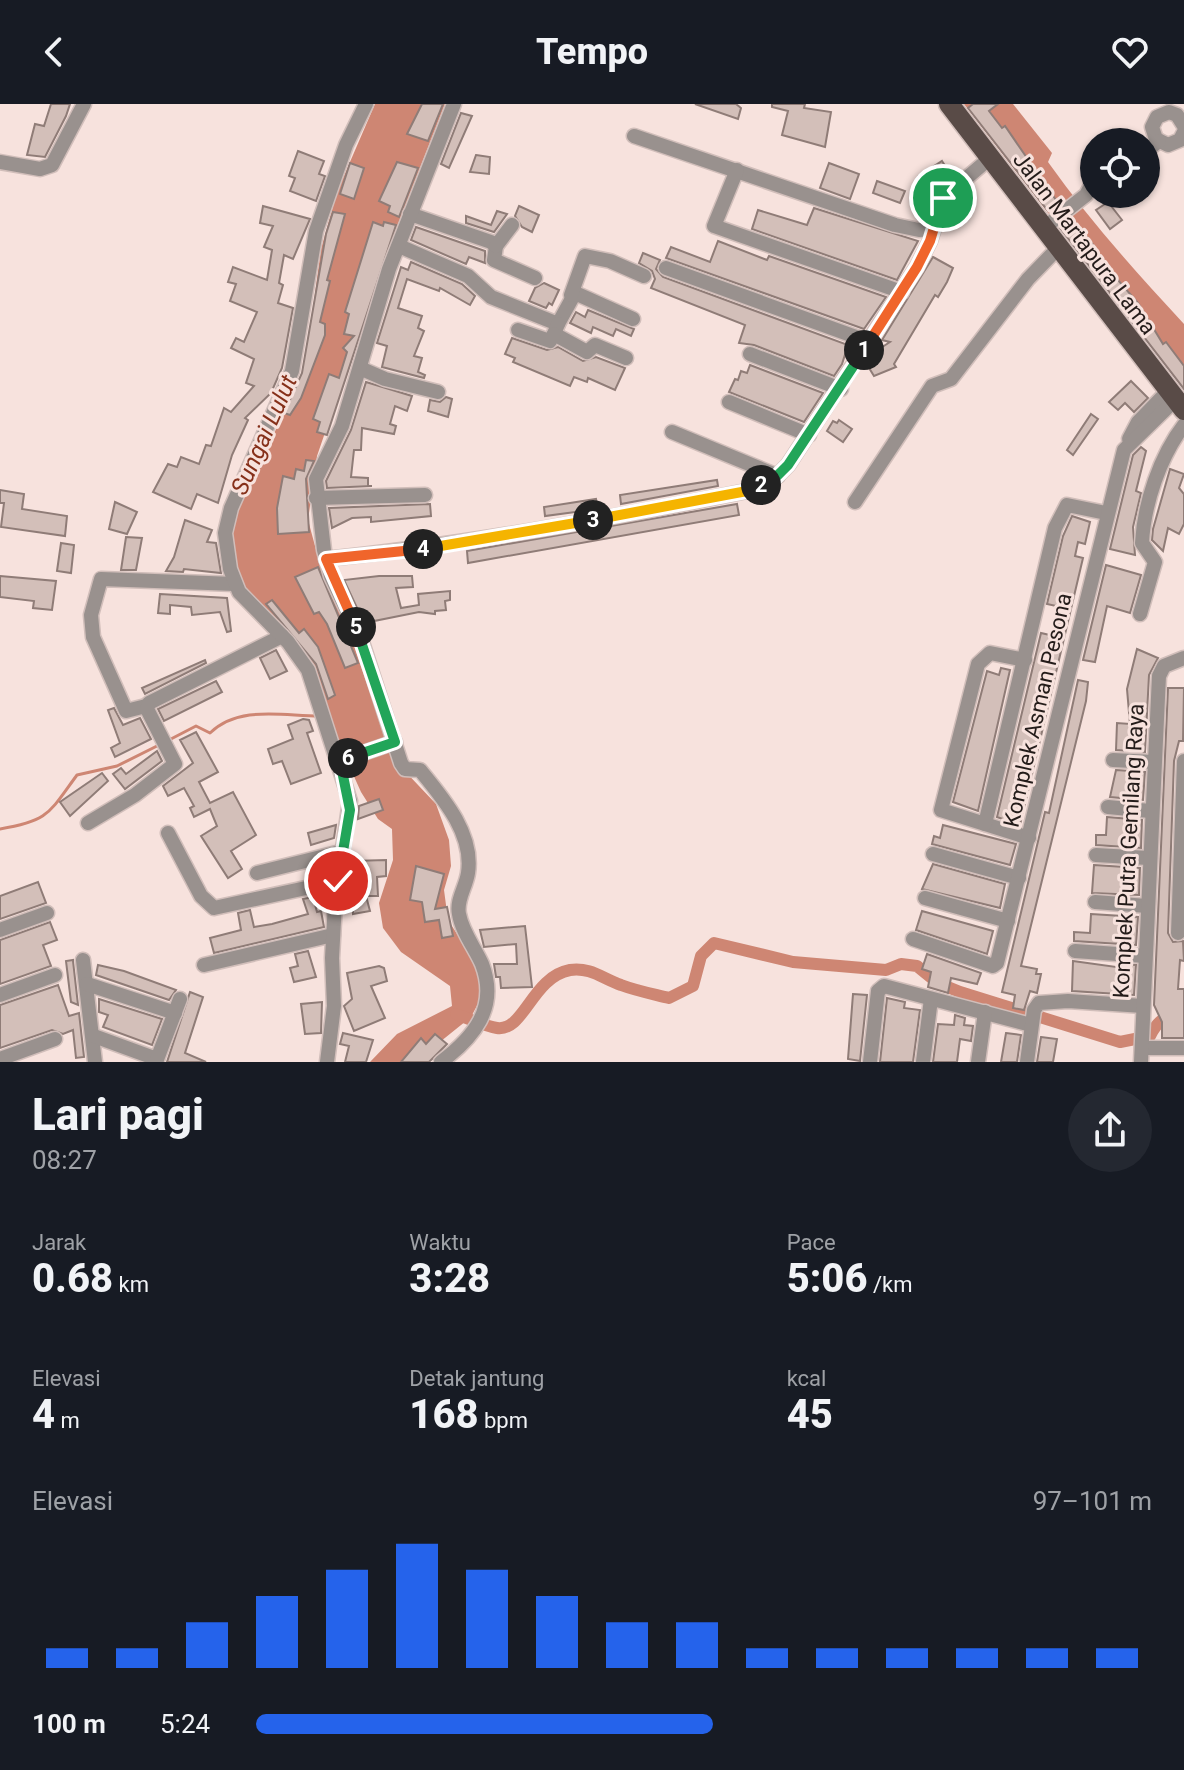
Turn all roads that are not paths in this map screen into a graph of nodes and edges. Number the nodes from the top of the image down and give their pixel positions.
1 (84, 104) edge
2 (366, 104) edge
3 (454, 104) edge
4 (949, 104) edge
5 (1156, 109) edge
6 (1183, 130) edge
7 (634, 136) dead end
8 (1160, 142) edge
9 (990, 158) junction
10 (0, 162) edge
11 (737, 170) junction
12 (1080, 199) edge
13 (410, 214) junction
14 (1048, 224) junction
15 (516, 229) dead end
16 (933, 229) junction
17 (498, 244) junction
18 (399, 246) junction
19 (1059, 247) junction
20 (666, 268) dead end
21 (644, 276) dead end
22 (535, 278) dead end
23 (902, 292) junction
24 (571, 295) junction
25 (633, 319) dead end
26 (556, 329) junction
27 (518, 330) dead end
28 (870, 342) junction
29 (750, 354) dead end
30 (626, 358) dead end
31 (362, 369) junction
32 (841, 389) junction
33 (438, 392) dead end
34 (1176, 400) edge
35 (729, 402) dead end
36 (1184, 425) edge
37 (672, 432) dead end
38 (809, 435) junction
39 (778, 476) junction
40 (425, 495) dead end
41 (316, 498) junction
42 (855, 502) dead end
43 (1106, 513) junction
44 (326, 559) junction
45 (235, 584) junction
46 (1140, 614) dead end
47 (282, 636) junction
48 (1184, 658) edge
49 (1025, 660) junction
50 (146, 706) junction
51 (394, 742) junction
52 (341, 760) junction
53 (1113, 760) dead end
54 (1184, 761) edge
55 (1153, 762) junction
56 (1108, 807) dead end
57 (1150, 811) junction
58 (88, 823) dead end
59 (985, 824) junction
60 (168, 833) dead end
61 (1029, 838) junction
62 (341, 852) junction
63 (933, 854) dead end
64 (1096, 855) dead end
65 (1148, 858) junction
66 (257, 873) dead end
67 (1019, 878) junction
68 (338, 881) junction
69 (925, 898) dead end
70 (1095, 902) dead end
71 (1147, 906) junction
72 (47, 913) dead end
73 (1008, 921) junction
74 (0, 930) edge
75 (1178, 933) dead end
76 (333, 935) junction
77 (913, 939) dead end
78 (1075, 951) dead end
79 (1145, 956) junction
80 (83, 960) dead end
81 (204, 965) dead end
82 (55, 975) dead end
83 (87, 984) junction
84 (0, 995) edge
85 (931, 999) junction
86 (1143, 1006) junction
87 (985, 1012) junction
88 (1033, 1018) junction
89 (94, 1036) junction
90 (55, 1039) dead end
91 (1141, 1046) edge
92 (1184, 1048) edge
93 (0, 1059) edge
94 (449, 1060) edge
95 (156, 1061) edge
96 (95, 1062) edge
97 (327, 1062) edge
98 (870, 1062) edge
99 (923, 1062) edge
100 (978, 1062) edge
101 (1027, 1062) edge

1 - 10 street
2 - 45 street
3 - 13 street
4 - 9 main road, Jalan Martapura Lama
5 - 6 street
6 - 8 street
7 - 11 street
9 - 14 main road, Jalan Martapura Lama
9 - 16 street
11 - 16 street
11 - 23 street
12 - 14 street
13 - 17 street
13 - 18 street
14 - 19 main road, Jalan Martapura Lama
15 - 17 street
16 - 23 street
17 - 22 street
18 - 26 street
18 - 31 street
19 - 34 main road, Jalan Martapura Lama
19 - 42 street
20 - 28 street
21 - 24 street
23 - 28 street
24 - 25 street
24 - 26 street
26 - 27 street
26 - 30 street
28 - 32 street
29 - 32 street
31 - 33 street
31 - 41 street
32 - 38 street
34 - 43 street, Komplek Asman Pesona
35 - 38 street
36 - 46 street
37 - 39 street
38 - 39 street
39 - 44 street
40 - 41 street
41 - 44 street
43 - 49 street
43 - 61 street, Komplek Asman Pesona
44 - 51 street
45 - 47 street
45 - 50 street
47 - 50 street
47 - 52 street
48 - 55 street, Komplek Putra Gemilang Raya
49 - 59 street
49 - 59 street
50 - 58 street
51 - 52 street
51 - 94 street
52 - 62 street
53 - 55 street
54 - 75 street
55 - 57 street, Komplek Putra Gemilang Raya
56 - 57 street
57 - 65 street, Komplek Putra Gemilang Raya
59 - 61 street
60 - 68 street
61 - 67 street, Komplek Asman Pesona
62 - 66 street
62 - 68 street
63 - 67 street
64 - 65 street
65 - 71 street, Komplek Putra Gemilang Raya
67 - 73 street, Komplek Asman Pesona
68 - 76 street
69 - 73 street
70 - 71 street
71 - 79 street, Komplek Putra Gemilang Raya
72 - 74 street
73 - 77 street, Komplek Asman Pesona
76 - 81 street
76 - 97 street
78 - 79 street
79 - 86 street, Komplek Putra Gemilang Raya
80 - 83 street
82 - 84 street
83 - 89 street
83 - 95 street
85 - 87 street
85 - 98 street
85 - 99 street
86 - 88 street
86 - 91 street, Komplek Putra Gemilang Raya
87 - 88 street
87 - 100 street
88 - 101 street
89 - 95 street
89 - 96 street
90 - 93 street
91 - 92 street

